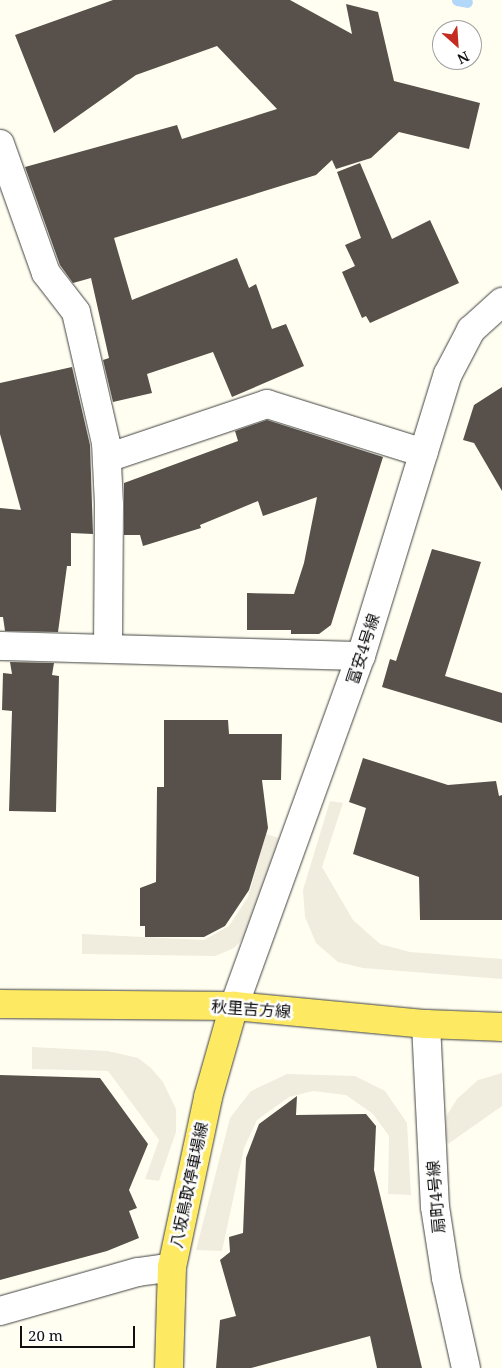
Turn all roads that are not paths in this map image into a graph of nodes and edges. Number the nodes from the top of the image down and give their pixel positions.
1 (0, 144) edge
2 (502, 302) edge
3 (424, 453) junction
4 (107, 458) junction
5 (0, 646) edge
6 (108, 648) junction
7 (362, 656) junction
8 (0, 1004) edge
9 (234, 1006) junction
10 (426, 1024) junction
11 (502, 1027) edge
12 (172, 1267) junction
13 (0, 1310) edge
14 (169, 1368) edge
15 (466, 1368) edge

1 - 4 street
2 - 3 street, 富安4号線
3 - 4 street
3 - 7 street, 富安4号線
4 - 6 street
5 - 6 street
6 - 7 street
7 - 9 street, 富安4号線
8 - 9 main road, 秋里吉方線
9 - 10 main road, 秋里吉方線
9 - 12 main road, 八坂鳥取停車場線
10 - 11 main road, 秋里吉方線
10 - 15 street, 扇町4号線
12 - 13 street
12 - 14 main road, 八坂鳥取停車場線

